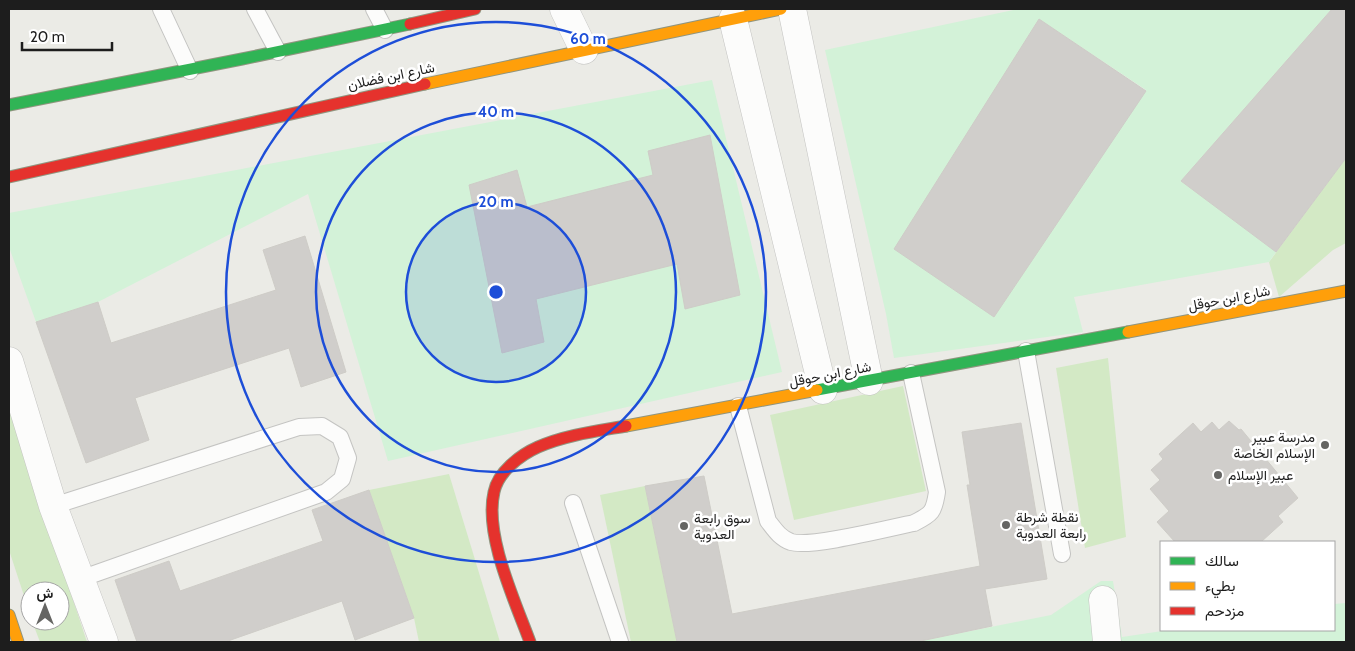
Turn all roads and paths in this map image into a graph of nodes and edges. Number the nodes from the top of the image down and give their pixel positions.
1 (161, 9) edge
2 (255, 9) edge
3 (374, 9) edge
4 (475, 9) edge
5 (564, 9) edge
6 (781, 9) edge
7 (792, 9) edge
8 (733, 19) junction
9 (384, 30) junction
10 (584, 50) junction
11 (278, 52) junction
12 (190, 71) junction
13 (9, 105) edge
14 (9, 177) edge
15 (1346, 291) edge
16 (1026, 352) junction
17 (9, 361) edge
18 (911, 373) junction
19 (869, 381) junction
20 (823, 390) junction
21 (738, 406) junction
22 (573, 503) dead end
23 (53, 506) junction
24 (1062, 554) dead end
25 (80, 580) junction
26 (1103, 600) dead end
27 (9, 615) edge
28 (18, 642) edge
29 (104, 642) edge
30 (530, 642) edge
31 (620, 642) edge
32 (1107, 642) edge

1 - 12 lane
2 - 11 lane
3 - 9 lane
4 - 9 street
5 - 10 street
6 - 8 street, شارع ابن فضلان
7 - 19 street
8 - 10 street, شارع ابن فضلان
8 - 20 street
9 - 11 street
10 - 14 street, شارع ابن فضلان
11 - 12 street
12 - 13 street
15 - 16 street, شارع ابن حوقل
16 - 18 street, شارع ابن حوقل
16 - 24 lane
17 - 23 street
18 - 19 street, شارع ابن حوقل
18 - 21 lane
19 - 20 street, شارع ابن حوقل
20 - 21 street, شارع ابن حوقل
21 - 30 street, شارع ابن حوقل
22 - 31 lane
23 - 25 street
23 - 25 lane
25 - 29 street
26 - 32 street
27 - 28 street

